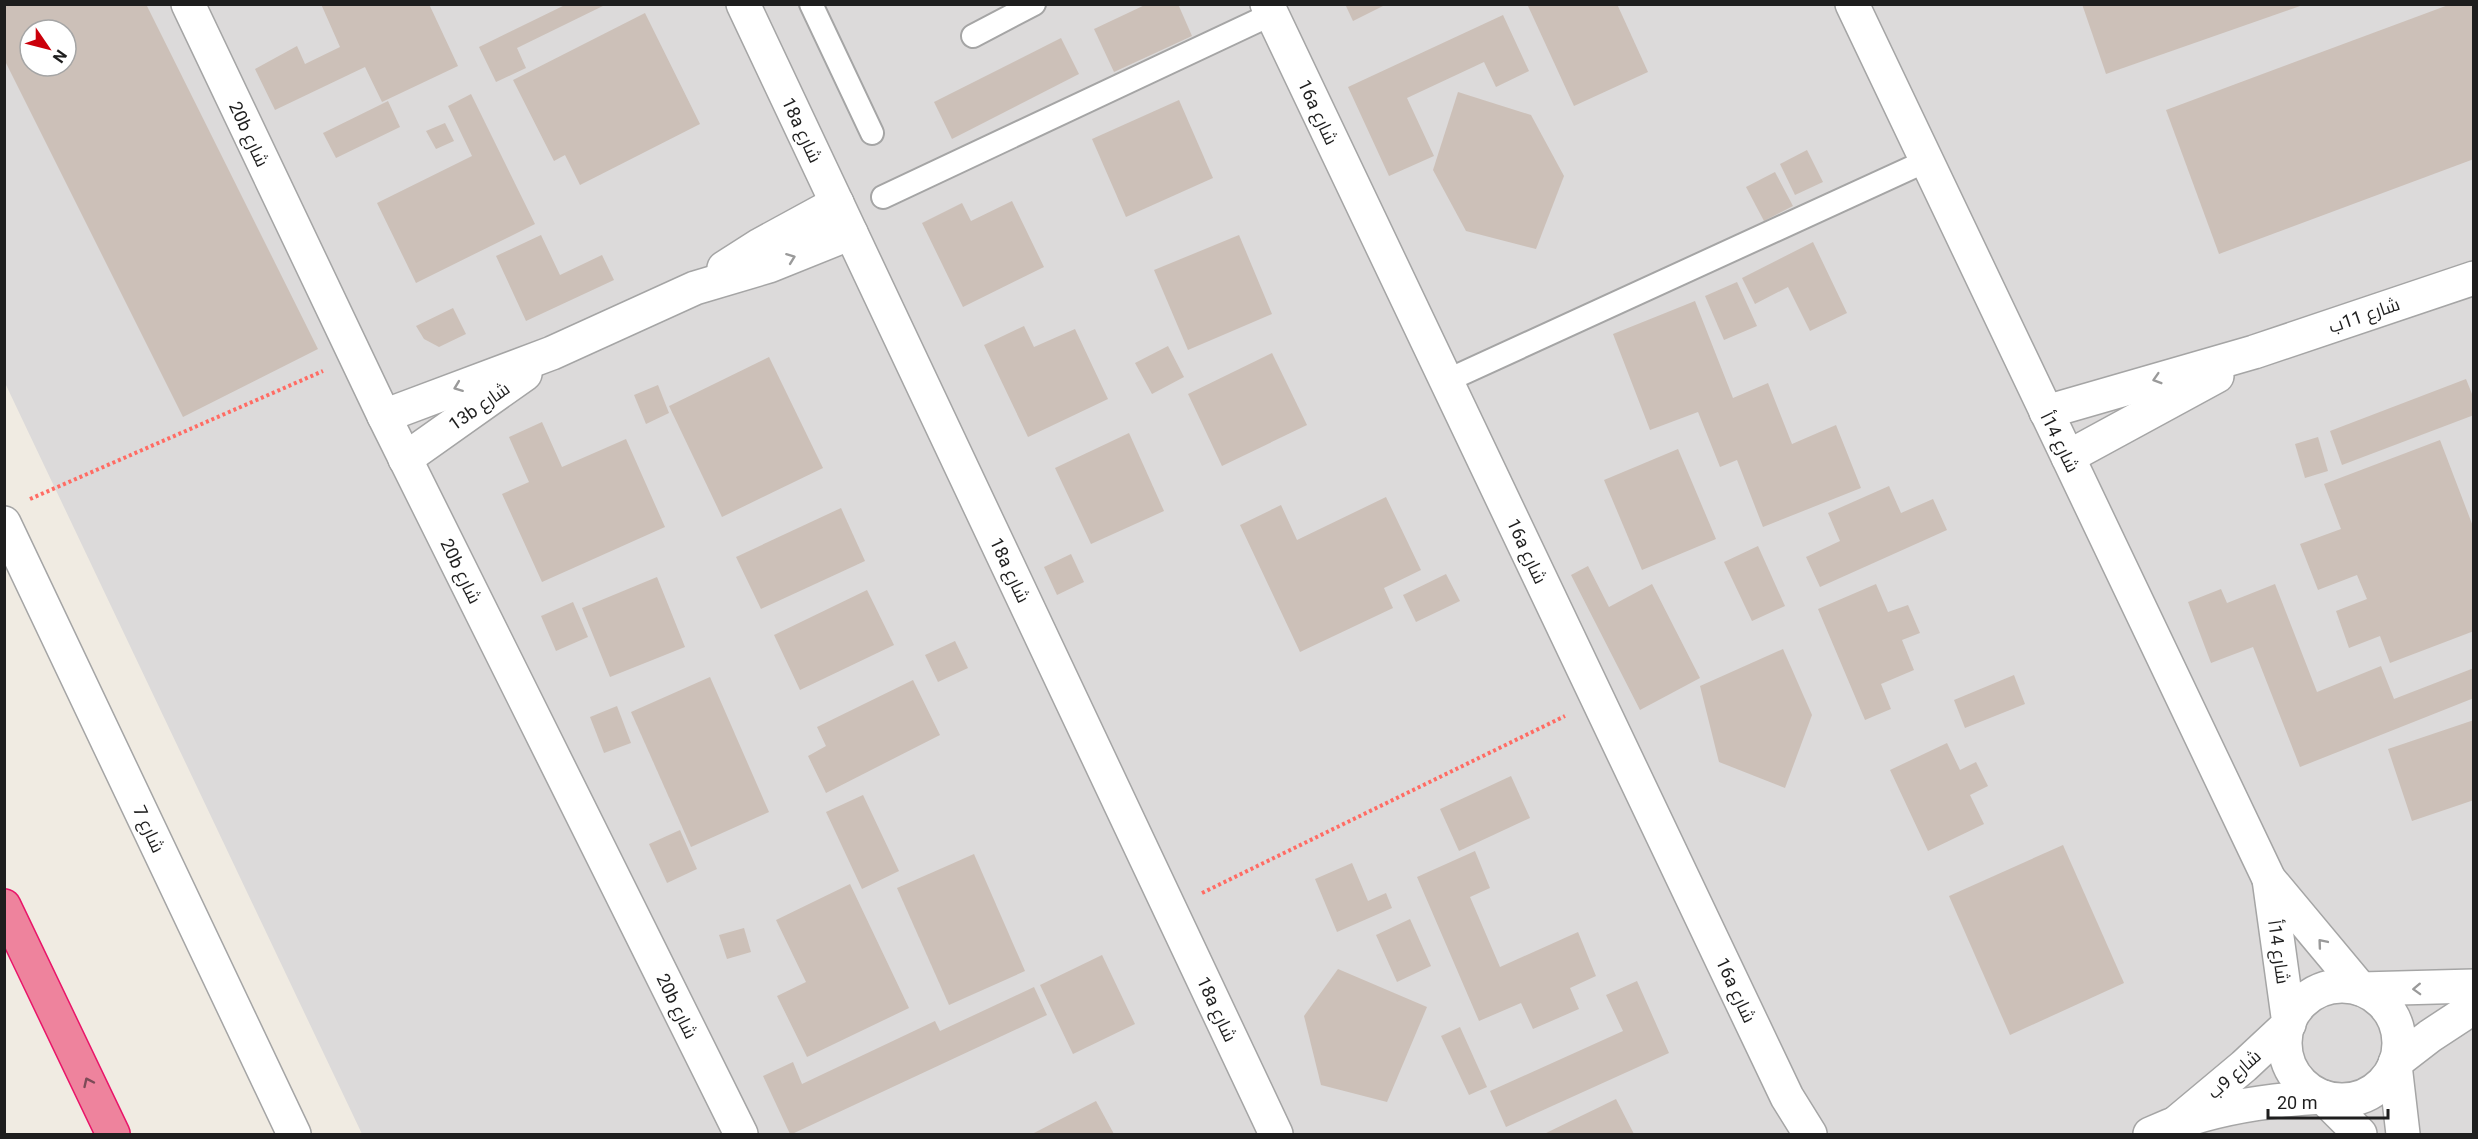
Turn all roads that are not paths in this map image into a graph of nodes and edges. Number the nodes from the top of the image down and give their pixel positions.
1 (188, 4) edge
2 (743, 4) edge
3 (811, 4) edge
4 (1034, 4) edge
5 (1852, 4) edge
6 (1269, 9) edge
7 (973, 36) dead end
8 (872, 133) dead end
9 (1926, 161) junction
10 (883, 197) dead end
11 (837, 203) junction
12 (851, 233) junction
13 (2474, 278) edge
14 (695, 288) junction
15 (552, 352) junction
16 (2254, 352) junction
17 (1446, 381) junction
18 (2046, 412) junction
19 (384, 416) junction
20 (2068, 458) junction
21 (405, 459) junction
22 (15, 512) edge
23 (2269, 879) junction
24 (4, 906) edge
25 (2474, 986) edge
26 (2360, 989) junction
27 (2474, 1006) edge
28 (2289, 1024) junction
29 (2395, 1064) junction
30 (1787, 1097) junction
31 (2323, 1097) junction
32 (2163, 1128) edge
33 (112, 1134) edge
34 (294, 1134) edge
35 (741, 1134) edge
36 (1276, 1134) edge
37 (1796, 1134) edge
38 (1810, 1134) edge
39 (2360, 1134) edge
40 (2403, 1134) edge

1 - 19 street, 20b شارع
2 - 11 street, 18a شارع
3 - 8 lane
4 - 7 lane
5 - 9 street, شارع 14أ
6 - 10 lane
6 - 17 street, 16a شارع
9 - 17 lane
9 - 18 street, شارع 14أ
11 - 12 street, 18a شارع
11 - 14 street, 13b شارع
14 -> 12 street, 13b شارع
12 - 36 street, 18a شارع
13 - 16 street, شارع 11ب
14 - 15 street, 13b شارع
15 -> 19 street, 13b شارع
15 - 21 street, 13b شارع
16 -> 18 street, شارع 11ب
16 - 20 street, شارع 11ب
17 - 30 street, 16a شارع
18 - 20 street, شارع 14أ
19 - 21 street, 20b شارع
20 - 23 street, شارع 14أ
21 - 35 street, 20b شارع
22 - 34 street, شارع 7
26 -> 23 street, شارع 14أ
23 - 28 street, شارع 14أ
33 -> 24 highway
25 -> 26 street
26 - 28 street
26 - 29 street
27 - 29 street
28 - 31 street
28 - 32 street, شارع 9ب
29 - 31 street
29 - 40 street
30 - 37 street, 16a شارع
30 - 38 street, 16a شارع
31 - 32 street, شارع 9ب
31 - 39 street

